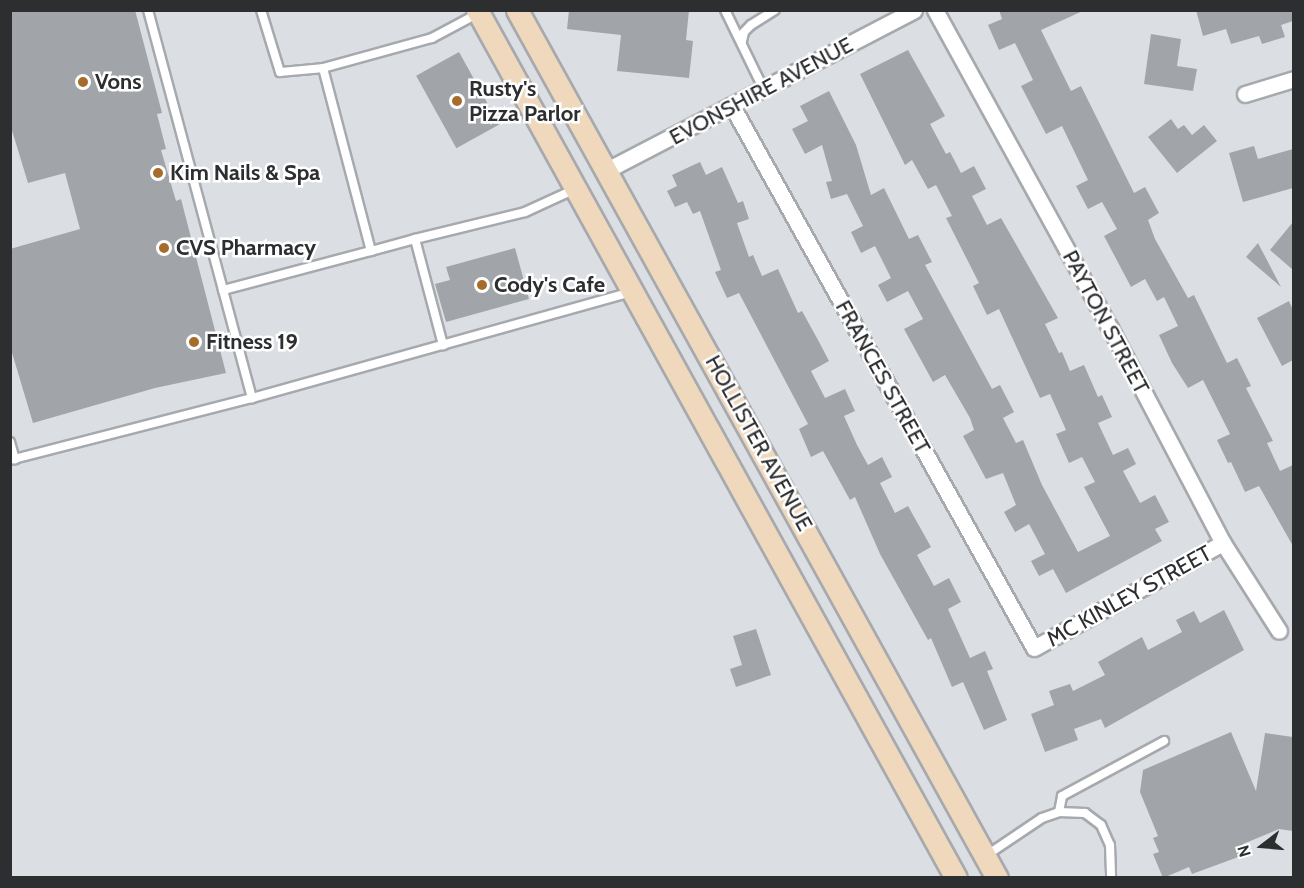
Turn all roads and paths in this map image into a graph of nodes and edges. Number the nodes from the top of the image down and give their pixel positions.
1 (148, 10) edge
2 (261, 10) edge
3 (517, 10) edge
4 (725, 10) edge
5 (775, 10) edge
6 (914, 10) edge
7 (935, 10) edge
8 (478, 12) edge
9 (742, 41) junction
10 (323, 68) junction
11 (1293, 79) edge
12 (764, 90) junction
13 (1245, 94) dead end
14 (732, 106) junction
15 (607, 170) junction
16 (576, 188) junction
17 (416, 239) junction
18 (371, 251) junction
19 (223, 290) junction
20 (634, 292) junction
21 (443, 345) junction
22 (252, 398) junction
23 (10, 442) edge
24 (13, 460) edge
25 (1223, 543) junction
26 (1279, 631) dead end
27 (1034, 648) joint
28 (1164, 741) dead end
29 (1059, 812) junction
30 (985, 855) junction
31 (956, 878) edge
32 (997, 878) edge
33 (1111, 878) edge

1 - 19 lane
2 - 10 lane
3 - 15 main road, HOLLISTER AVENUE
4 - 9 lane
5 - 9 lane
6 - 12 street, EVONSHIRE AVENUE
7 - 25 street, PAYTON STREET
8 - 10 lane
8 - 16 main road, HOLLISTER AVENUE
9 - 12 lane
10 - 18 lane
11 - 13 street
12 - 14 street, EVONSHIRE AVENUE
14 - 15 street, EVONSHIRE AVENUE
14 - 27 street, FRANCES STREET
15 - 30 main road, HOLLISTER AVENUE
16 - 17 lane
16 - 20 main road, HOLLISTER AVENUE
17 - 18 lane
17 - 21 lane
18 - 19 lane
19 - 22 lane
20 - 21 lane
20 - 31 main road, HOLLISTER AVENUE
21 - 22 lane
22 - 24 lane
23 - 24 lane
25 - 26 street, PAYTON STREET
25 - 27 street, MC KINLEY STREET
28 - 29 lane
29 - 30 lane
29 - 33 lane
30 - 32 main road, HOLLISTER AVENUE

